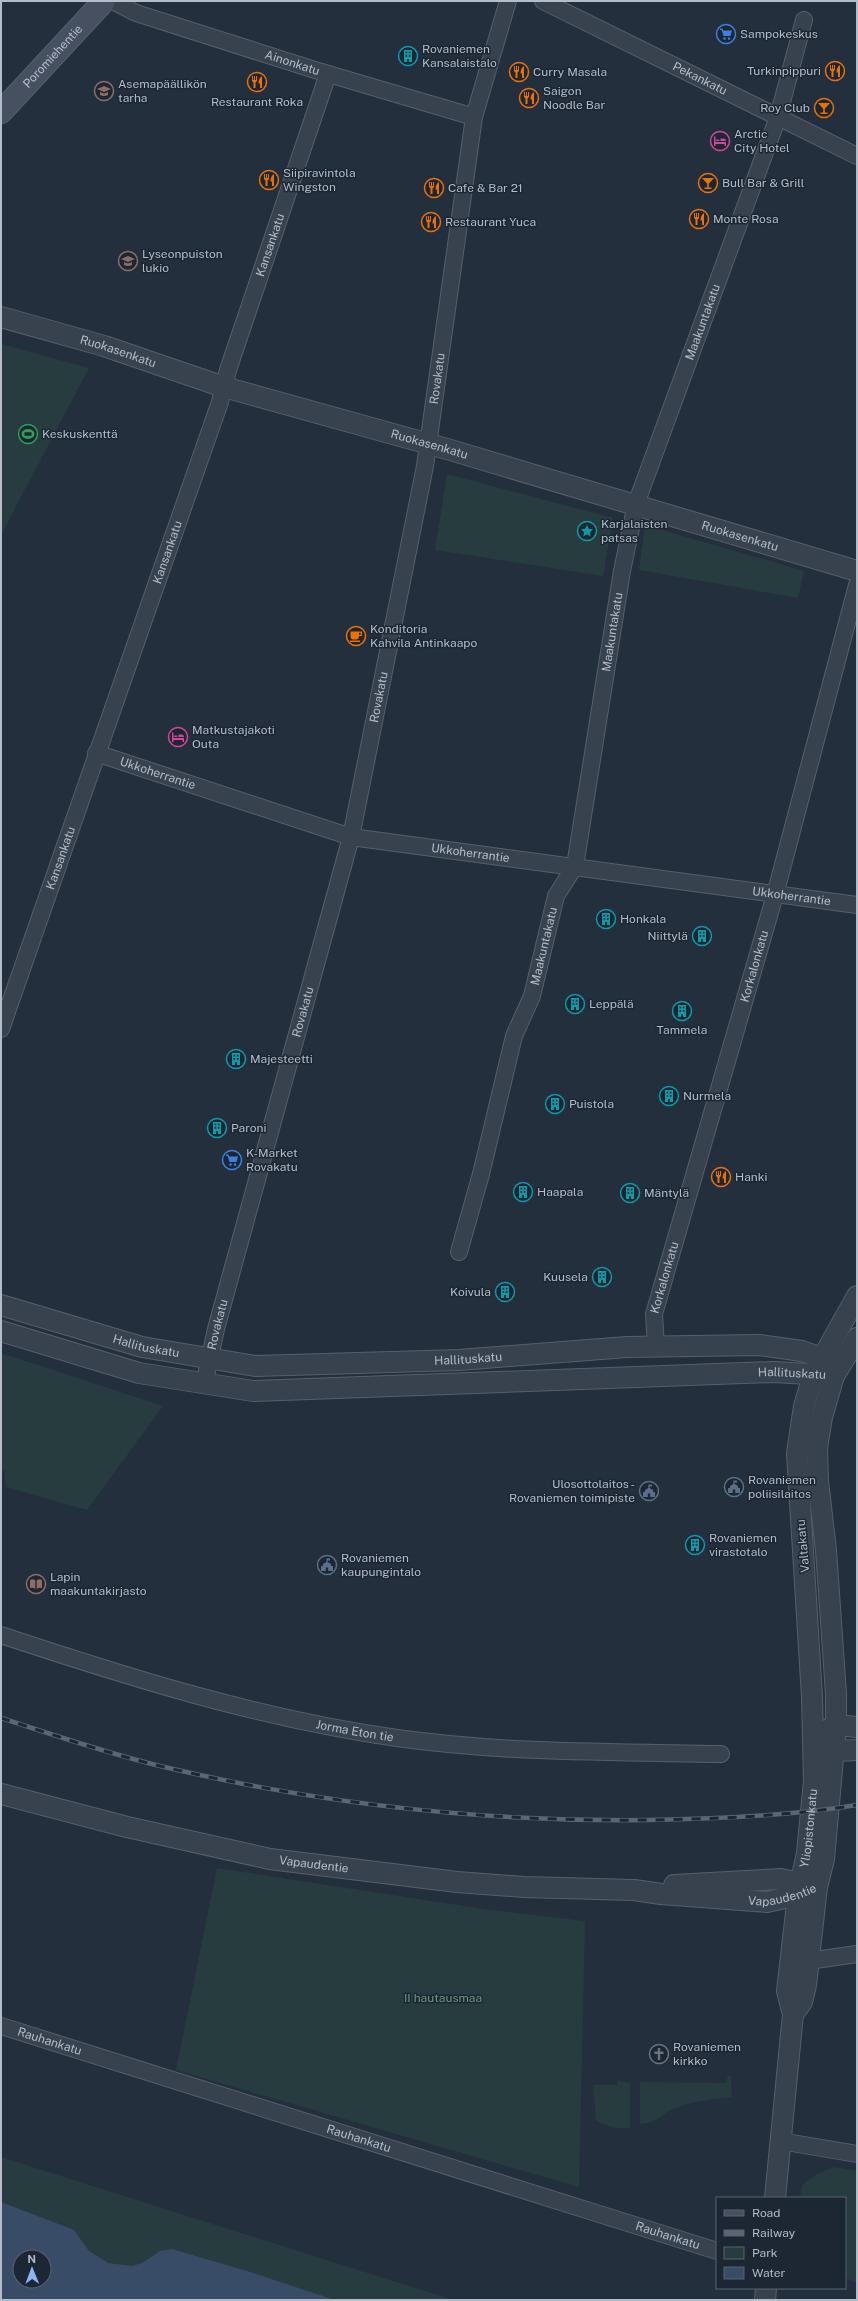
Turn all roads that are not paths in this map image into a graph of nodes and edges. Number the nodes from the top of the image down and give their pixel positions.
1 (104, 1) edge
2 (113, 1) edge
3 (508, 1) edge
4 (543, 1) edge
5 (804, 20) dead end
6 (328, 74) junction
7 (1, 112) edge
8 (474, 117) junction
9 (778, 117) junction
10 (857, 156) edge
11 (1, 317) edge
12 (224, 386) junction
13 (428, 444) junction
14 (636, 504) junction
15 (857, 571) edge
16 (857, 585) edge
17 (96, 753) junction
18 (351, 838) junction
19 (575, 866) junction
20 (775, 895) junction
21 (857, 906) edge
22 (1, 1029) edge
23 (459, 1252) dead end
24 (857, 1296) edge
25 (1, 1305) edge
26 (1, 1332) edge
27 (857, 1338) edge
28 (656, 1347) junction
29 (209, 1359) junction
30 (459, 1360) junction
31 (428, 1361) junction
32 (817, 1366) junction
33 (834, 1376) junction
34 (679, 1377) junction
35 (443, 1384) junction
36 (204, 1385) junction
37 (1, 1635) edge
38 (836, 1725) junction
39 (857, 1727) edge
40 (814, 1736) junction
41 (857, 1750) edge
42 (835, 1751) junction
43 (721, 1754) dead end
44 (1, 1794) edge
45 (805, 1888) junction
46 (857, 1954) edge
47 (808, 1961) junction
48 (793, 2014) junction
49 (1, 2026) edge
50 (780, 2141) junction
51 (857, 2154) edge
52 (775, 2197) edge
53 (716, 2251) edge
54 (766, 2289) edge
55 (765, 2300) edge

1 - 7 main road, Poromiehentie
2 - 6 street, Ainonkatu
3 - 8 street, Rovakatu
4 - 9 street, Pekankatu
5 - 9 street, Maakuntakatu
6 - 8 street, Ainonkatu
6 - 12 street, Kansankatu
8 - 13 street, Rovakatu
9 - 10 street, Pekankatu
9 - 14 street, Maakuntakatu
11 - 12 street, Ruokasenkatu
12 - 13 street, Ruokasenkatu
12 - 17 street, Kansankatu
13 - 14 street, Ruokasenkatu
13 - 18 street, Rovakatu
14 - 15 street, Ruokasenkatu
14 - 19 street, Maakuntakatu
16 - 20 street, Korkalonkatu
17 - 18 street, Ukkoherrantie
17 - 22 street, Kansankatu
18 - 19 street, Ukkoherrantie
18 - 29 street, Rovakatu
19 - 20 street, Ukkoherrantie
19 - 23 street, Maakuntakatu
20 - 21 street, Ukkoherrantie
20 - 28 street, Korkalonkatu
24 - 32 street, Valtakatu
25 - 29 street, Hallituskatu
26 - 36 street, Hallituskatu
27 - 33 street, Valtakatu
28 - 30 street, Hallituskatu
28 - 32 street, Hallituskatu
28 - 34 street
29 - 31 street, Hallituskatu
29 - 36 street, Rovakatu
30 - 31 street, Hallituskatu
30 - 35 street
31 - 35 street
32 - 33 street, Hallituskatu
32 - 34 street, Hallituskatu
32 - 40 street, Valtakatu
33 - 38 street, Valtakatu
34 - 35 street, Hallituskatu
35 - 36 street, Hallituskatu
37 - 43 street, Jorma Eton tie
38 - 39 street
38 - 40 street
38 - 42 street, Valtakatu
40 - 42 street
40 - 45 street, Yliopistonkatu
41 - 42 street
42 - 45 street, Yliopistonkatu
44 - 45 street, Vapaudentie
45 - 47 street, Yliopistonkatu
45 - 48 street, Yliopistonkatu
46 - 47 street
47 - 48 street, Yliopistonkatu
48 - 50 street, Yliopistonkatu
49 - 53 street, Rauhankatu
50 - 51 street
50 - 52 street, Yliopistonkatu
54 - 55 street

